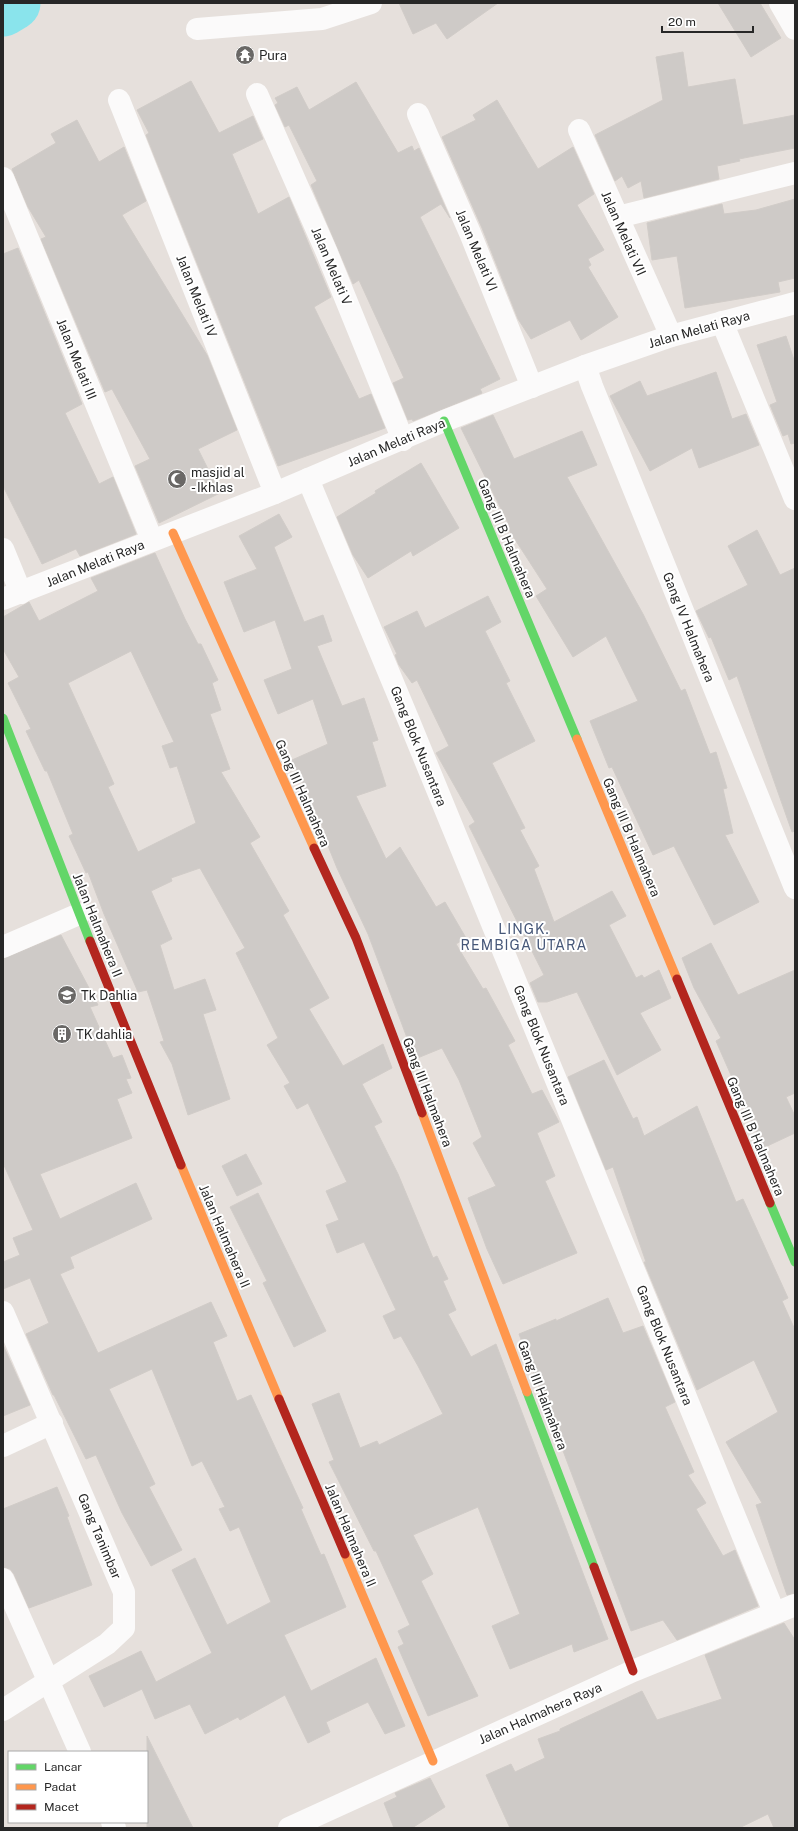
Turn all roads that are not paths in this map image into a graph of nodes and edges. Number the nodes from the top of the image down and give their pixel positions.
1 (371, 3) edge
2 (780, 3) edge
3 (197, 29) dead end
4 (795, 29) edge
5 (257, 94) dead end
6 (119, 100) dead end
7 (418, 114) dead end
8 (578, 130) dead end
9 (795, 173) edge
10 (3, 178) edge
11 (618, 218) junction
12 (795, 303) edge
13 (722, 322) junction
14 (670, 336) junction
15 (585, 366) junction
16 (532, 387) junction
17 (444, 421) junction
18 (403, 440) junction
19 (308, 479) junction
20 (274, 493) junction
21 (795, 500) edge
22 (173, 533) junction
23 (152, 540) junction
24 (3, 548) edge
25 (12, 596) edge
26 (3, 718) edge
27 (795, 888) edge
28 (79, 914) junction
29 (3, 947) edge
30 (795, 1262) edge
31 (3, 1312) edge
32 (52, 1423) junction
33 (3, 1446) edge
34 (3, 1579) edge
35 (795, 1605) edge
36 (774, 1612) junction
37 (633, 1671) junction
38 (48, 1683) junction
39 (3, 1710) edge
40 (80, 1751) edge
41 (433, 1761) junction
42 (289, 1828) edge

1 - 3 street
2 - 4 street
5 - 18 street, Jalan Melati V
6 - 20 street, Jalan Melati IV
7 - 16 street, Jalan Melati VI
8 - 11 street, Jalan Melati VII
9 - 11 street
10 - 23 street, Jalan Melati III
11 - 14 street, Jalan Melati VII
12 - 13 street, Jalan Melati Raya
13 - 14 street, Jalan Melati Raya
13 - 21 street
14 - 15 street, Jalan Melati Raya
15 - 16 street, Jalan Melati Raya
15 - 27 street, Gang IV Halmahera
16 - 17 street, Jalan Melati Raya
17 - 18 street, Jalan Melati Raya
17 - 30 street, Gang III B Halmahera
18 - 19 street, Jalan Melati Raya
19 - 20 street, Jalan Melati Raya
19 - 36 street, Gang Blok Nusantara
20 - 22 street, Jalan Melati Raya
22 - 23 street, Jalan Melati Raya
22 - 37 street, Gang III Halmahera
23 - 25 street, Jalan Melati Raya
24 - 25 street
26 - 28 street, Jalan Halmahera II
28 - 29 street
28 - 41 street, Jalan Halmahera II
31 - 32 street, Gang Tanimbar
32 - 33 street
32 - 38 street, Gang Tanimbar
34 - 38 street
35 - 36 street, Jalan Halmahera Raya
36 - 37 street, Jalan Halmahera Raya
37 - 41 street, Jalan Halmahera Raya
38 - 39 street, Gang Tanimbar
38 - 40 street
41 - 42 street, Jalan Halmahera Raya

